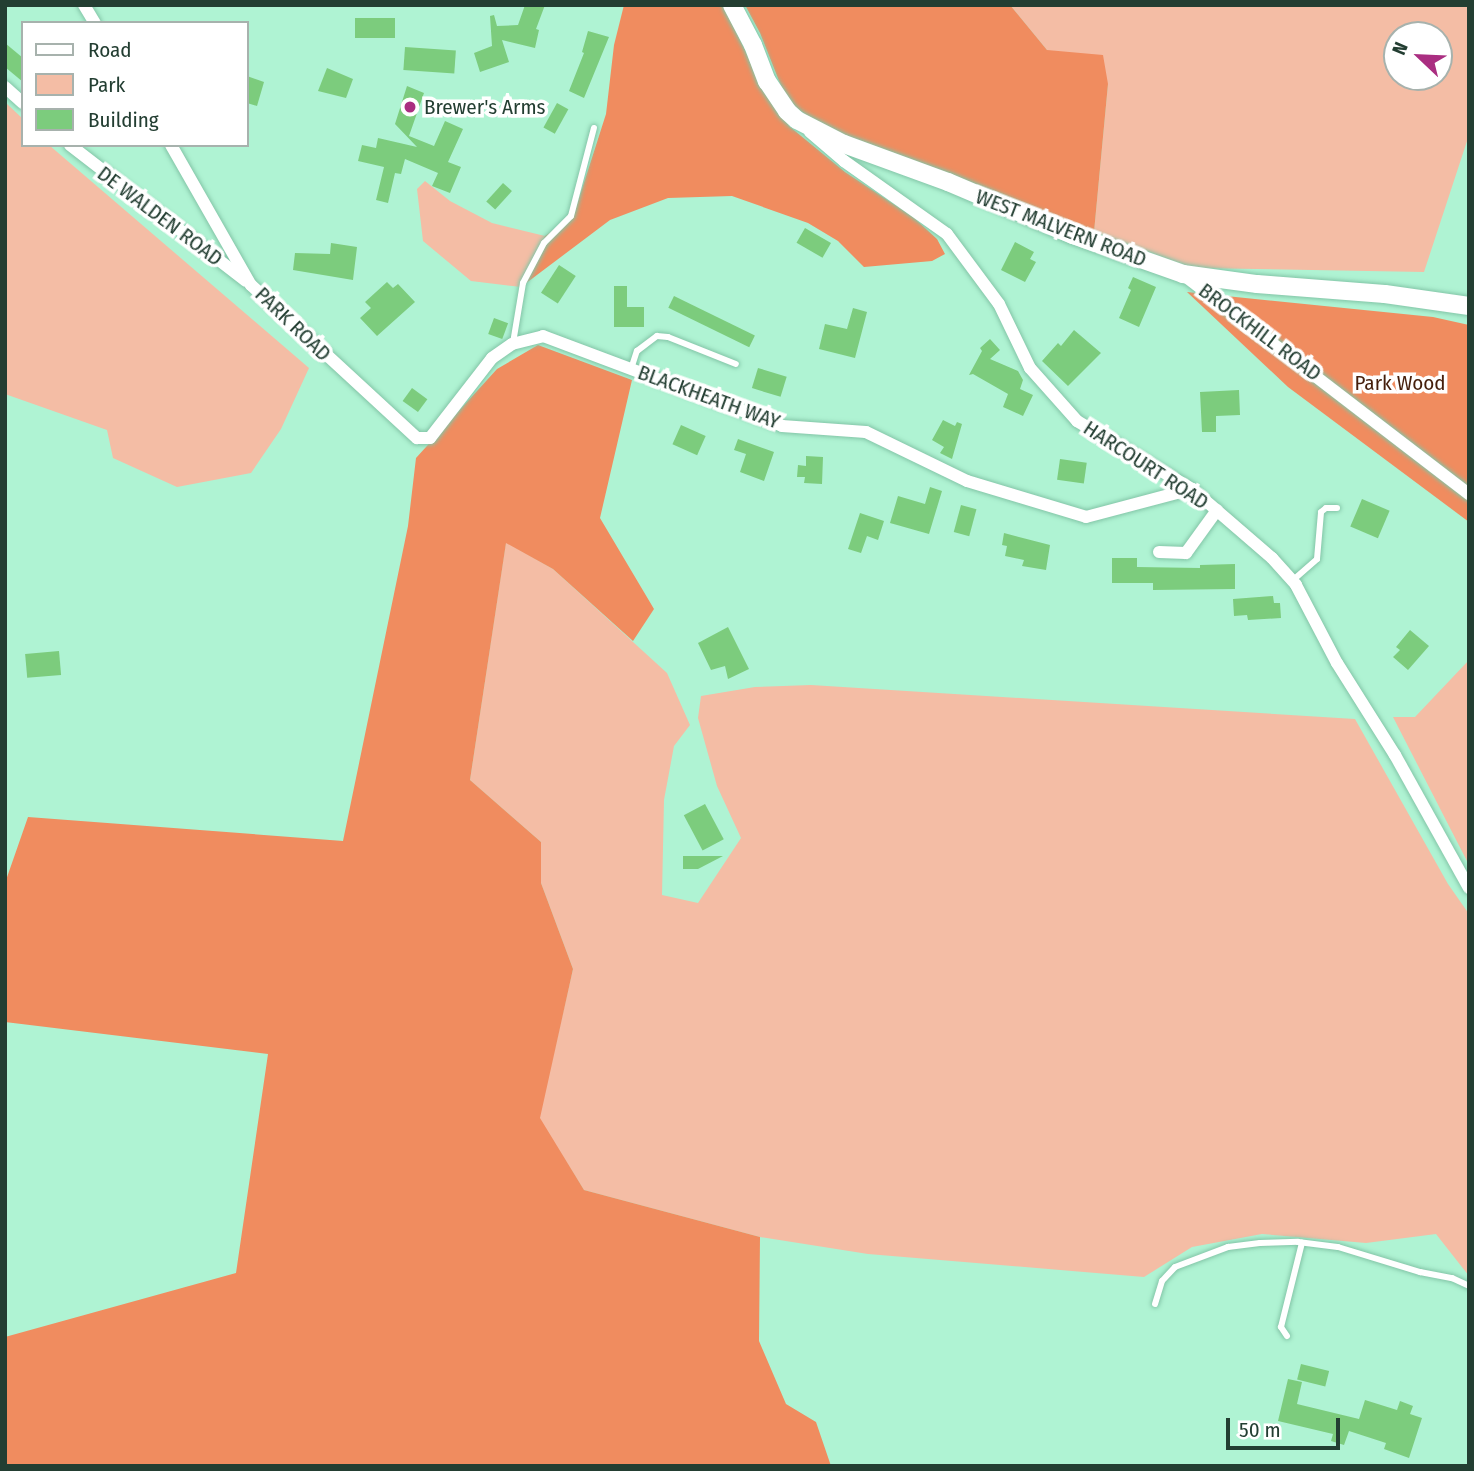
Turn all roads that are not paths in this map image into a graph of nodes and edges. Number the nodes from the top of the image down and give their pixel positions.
1 (84, 5) edge
2 (732, 5) edge
3 (94, 21) edge
4 (5, 87) edge
5 (21, 101) edge
6 (797, 120) junction
7 (594, 128) dead end
8 (73, 147) edge
9 (172, 147) edge
10 (1183, 274) junction
11 (251, 285) junction
12 (1469, 306) edge
13 (512, 344) junction
14 (736, 364) dead end
15 (631, 369) junction
16 (425, 439) joint
17 (1192, 489) junction
18 (1469, 494) edge
19 (1337, 508) dead end
20 (1217, 510) junction
21 (1159, 552) dead end
22 (1292, 581) junction
23 (1469, 888) edge
24 (1302, 1243) junction
25 (1469, 1286) edge
26 (1155, 1304) dead end
27 (1287, 1336) dead end

1 - 3 street
2 - 6 main road, WEST MALVERN ROAD
4 - 5 street
6 - 10 main road, WEST MALVERN ROAD
6 - 17 street, HARCOURT ROAD
7 - 13 lane
8 - 11 street, DE WALDEN ROAD
9 - 11 street, PARK ROAD
10 - 12 main road, WEST MALVERN ROAD
10 - 18 street, BROCKHILL ROAD
11 - 16 street, PARK ROAD
13 - 15 street, BLACKHEATH WAY
13 - 16 street, BLACKHEATH WAY
14 - 15 lane
15 - 17 street, BLACKHEATH WAY
17 - 20 street, HARCOURT ROAD
19 - 22 lane
20 - 21 street
20 - 22 street, HARCOURT ROAD
22 - 23 street, HARCOURT ROAD
24 - 25 lane
24 - 26 lane
24 - 27 lane

